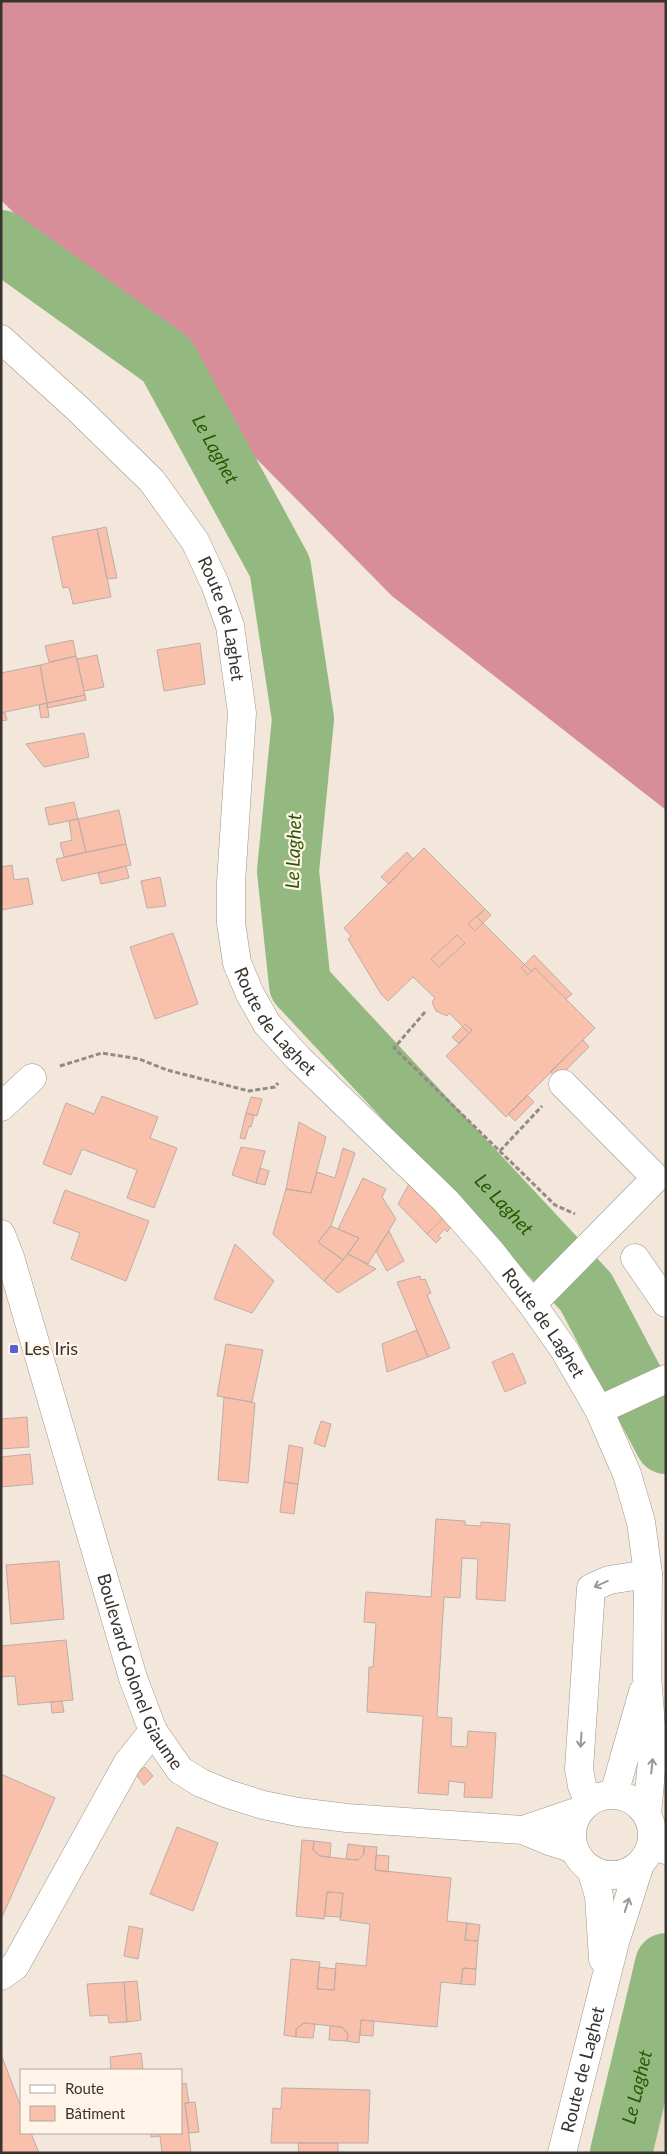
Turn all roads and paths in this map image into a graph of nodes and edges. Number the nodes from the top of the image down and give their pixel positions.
1 (1, 339) edge
2 (425, 1012) dead end
3 (64, 1064) dead end
4 (32, 1078) dead end
5 (563, 1084) joint
6 (249, 1091) dead end
7 (1, 1107) edge
8 (500, 1151) junction
9 (1, 1234) edge
10 (601, 1234) junction
11 (635, 1258) dead end
12 (539, 1298) junction
13 (666, 1303) edge
14 (666, 1379) edge
15 (607, 1406) junction
16 (648, 1574) junction
17 (647, 1676) junction
18 (153, 1731) junction
19 (594, 1802) junction
20 (647, 1814) junction
21 (523, 1830) junction
22 (653, 1853) edge
23 (583, 1859) junction
24 (1, 1976) edge
25 (604, 1985) junction
26 (562, 2153) edge

1 - 12 main road, Route de Laghet
2 - 8 path
3 - 6 path
4 - 7 main road
5 - 8 path
5 - 10 main road
8 - 10 path
9 - 18 main road, Boulevard Colonel Giaume
10 - 12 main road
11 - 13 main road
12 - 15 main road, Route de Laghet
14 - 15 main road
15 - 16 main road, Route de Laghet
16 - 17 main road, Route de Laghet
16 -> 19 main road
17 - 19 main road, Route de Laghet
20 -> 17 main road, Route de Laghet
18 - 21 main road, Boulevard Colonel Giaume
18 - 24 main road
19 - 20 main road
19 - 21 main road, Boulevard Colonel Giaume
19 - 23 main road
20 - 22 main road
21 - 23 main road, Boulevard Colonel Giaume
22 - 23 main road
25 -> 22 main road, Route de Laghet
23 - 25 main road, Route de Laghet
25 - 26 main road, Route de Laghet

